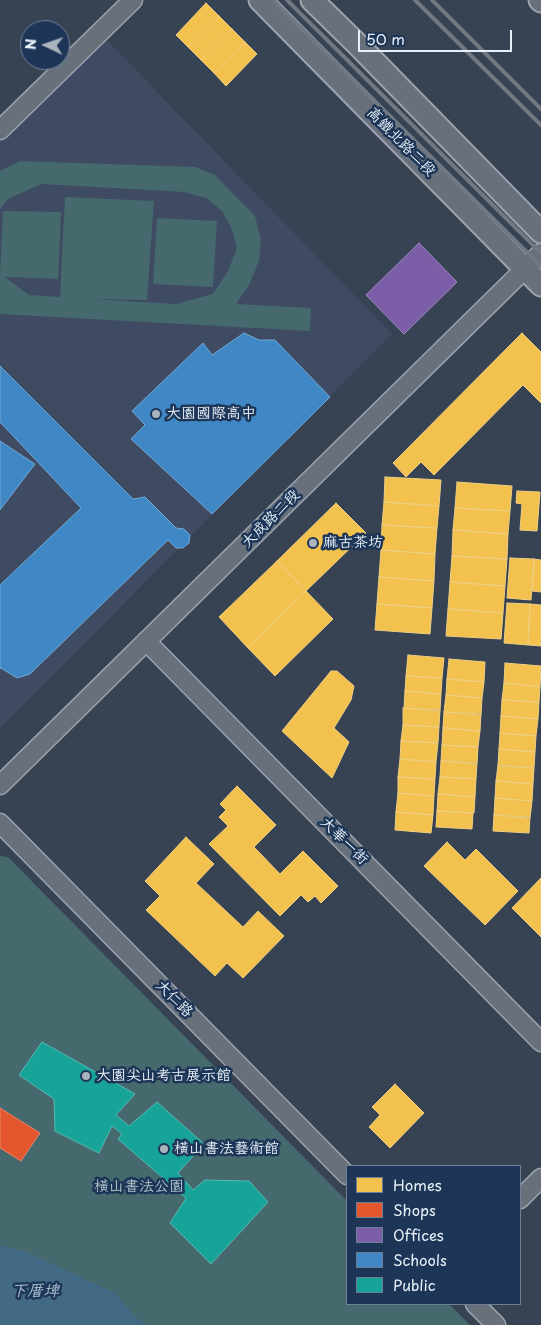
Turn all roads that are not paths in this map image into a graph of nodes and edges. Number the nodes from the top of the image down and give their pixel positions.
1 (133, 0) edge
2 (260, 0) edge
3 (312, 0) edge
4 (0, 130) edge
5 (541, 232) edge
6 (541, 253) edge
7 (525, 268) junction
8 (541, 285) edge
9 (146, 641) junction
10 (0, 785) edge
11 (0, 823) edge
12 (541, 1042) edge
13 (346, 1174) edge
14 (541, 1178) edge
15 (521, 1198) edge
16 (476, 1305) edge
17 (496, 1325) edge

1 - 4 street
2 - 7 street, 高鐵北路二段
3 - 5 street
6 - 7 street, 大成路二段
7 - 8 street, 高鐵北路二段
7 - 9 street, 大成路二段
9 - 10 street, 大成路二段
9 - 12 street, 大華一街
11 - 13 street, 大仁路
14 - 15 street
16 - 17 street

